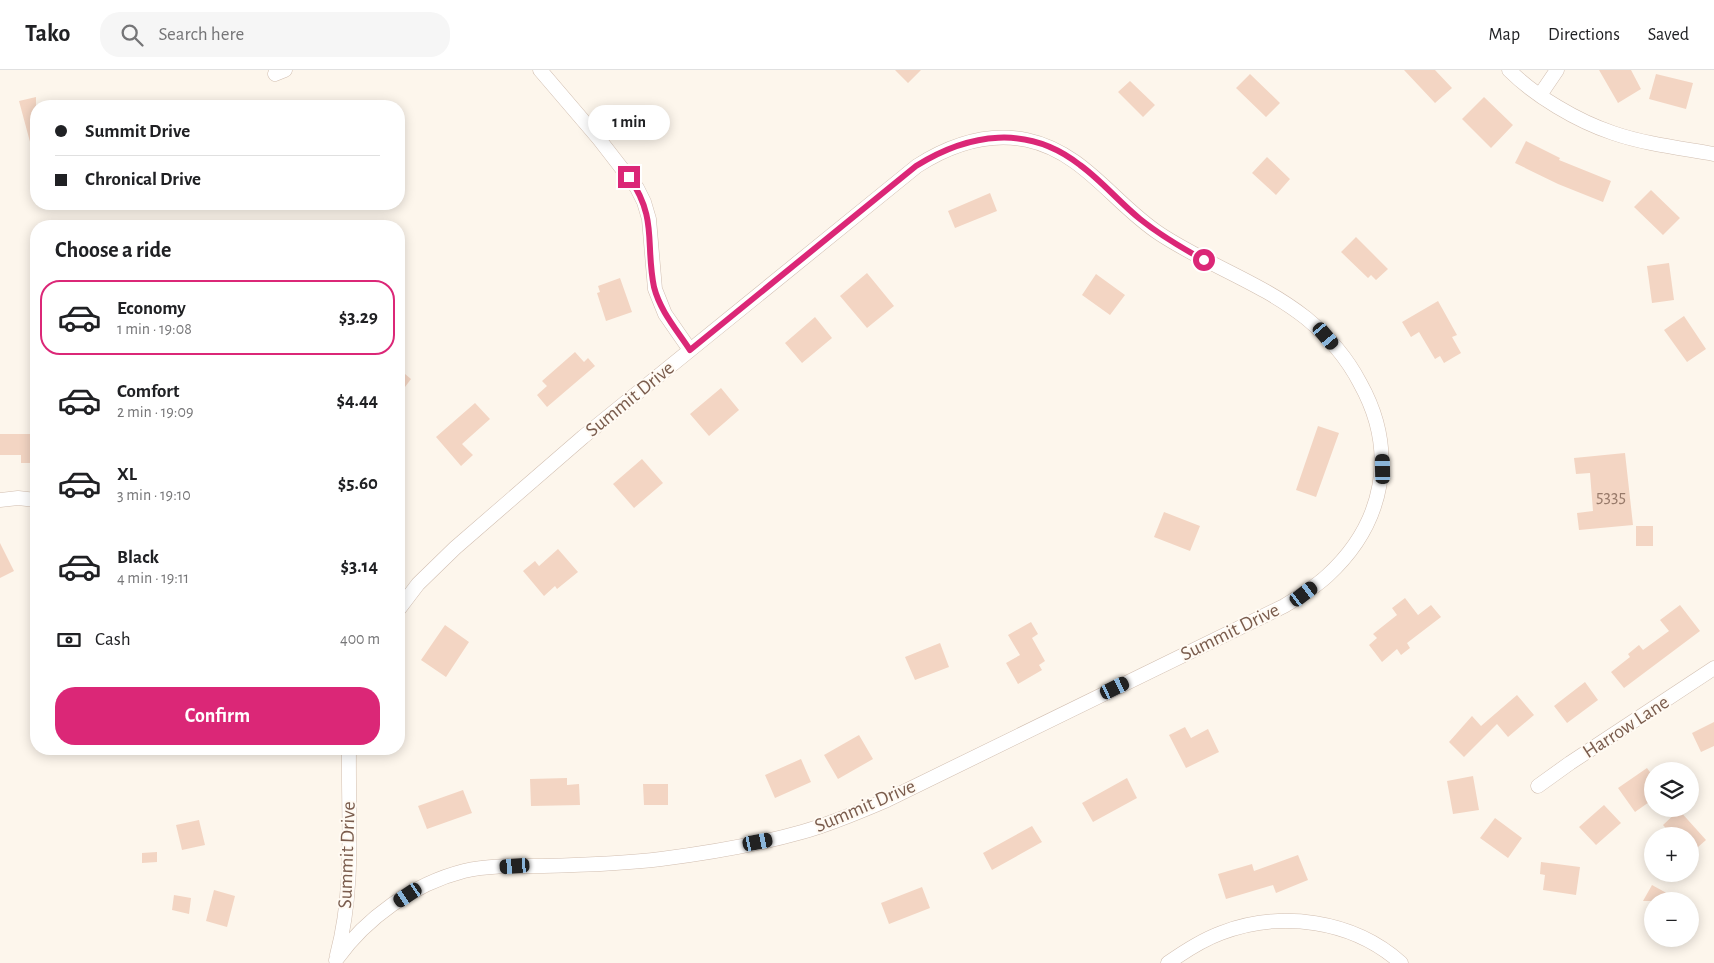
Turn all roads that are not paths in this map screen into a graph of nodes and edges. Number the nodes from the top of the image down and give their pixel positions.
1 (540, 70) edge
2 (1509, 70) edge
3 (1557, 70) edge
4 (1540, 95) junction
5 (1714, 154) edge
6 (690, 350) junction
7 (30, 499) edge
8 (0, 500) edge
9 (405, 601) edge
10 (1714, 668) edge
11 (349, 755) edge
12 (1538, 786) dead end
13 (336, 962) edge
14 (1168, 963) edge
15 (1402, 963) edge

1 - 6 street
2 - 4 street
3 - 4 street
4 - 5 street
6 - 9 street, Summit Drive
6 - 13 street, Summit Drive
7 - 8 street
10 - 12 street, Harrow Lane
11 - 13 street, Summit Drive
14 - 15 street

